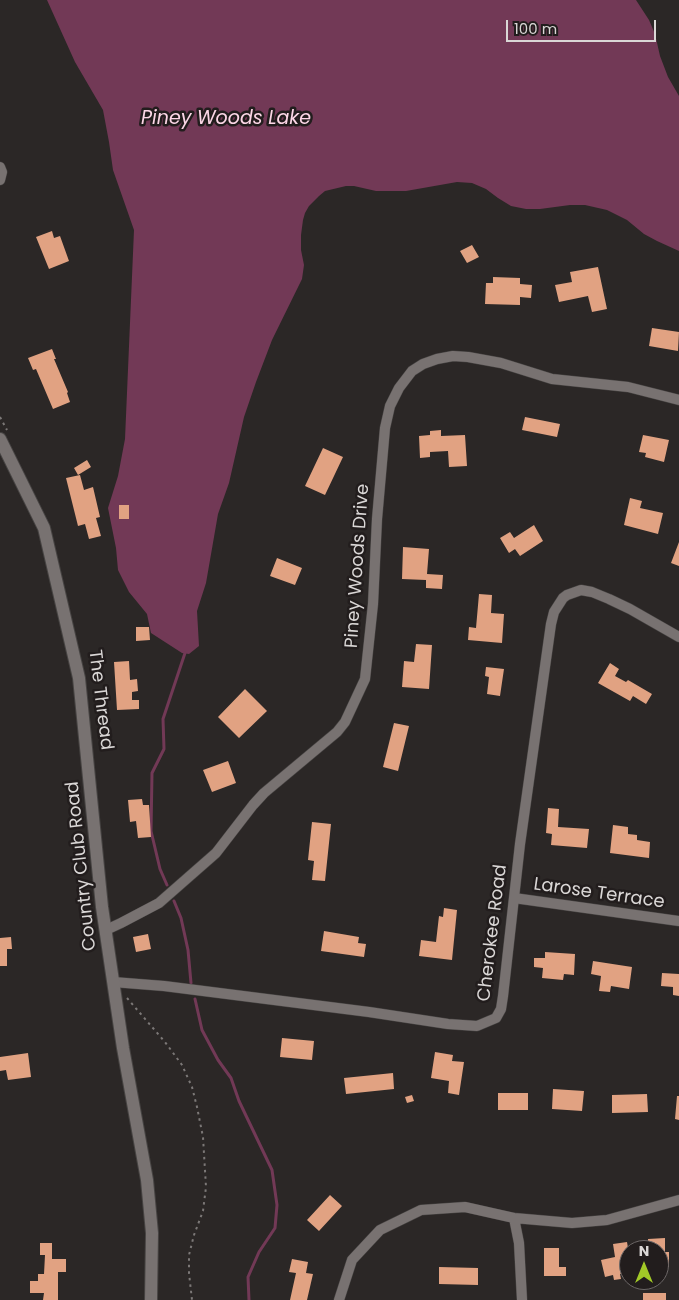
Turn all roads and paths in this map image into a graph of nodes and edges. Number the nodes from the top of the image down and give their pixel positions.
1 (0, 167) edge
2 (0, 180) edge
3 (679, 400) edge
4 (0, 417) edge
5 (3, 435) edge
6 (679, 637) edge
7 (514, 898) junction
8 (679, 921) edge
9 (106, 930) junction
10 (116, 982) junction
11 (679, 1200) edge
12 (514, 1218) junction
13 (152, 1300) edge
14 (192, 1300) edge
15 (339, 1300) edge
16 (522, 1300) edge

1 - 2 street
3 - 9 street, Piney Woods Drive
4 - 5 path
5 - 9 street, Country Club Road
6 - 7 street, Cherokee Road
7 - 8 street, Larose Terrace
7 - 10 street, Cherokee Road
9 - 10 street, Country Club Road
10 - 13 street, Country Club Road
10 - 14 path
11 - 12 street
12 - 15 street
12 - 16 street

